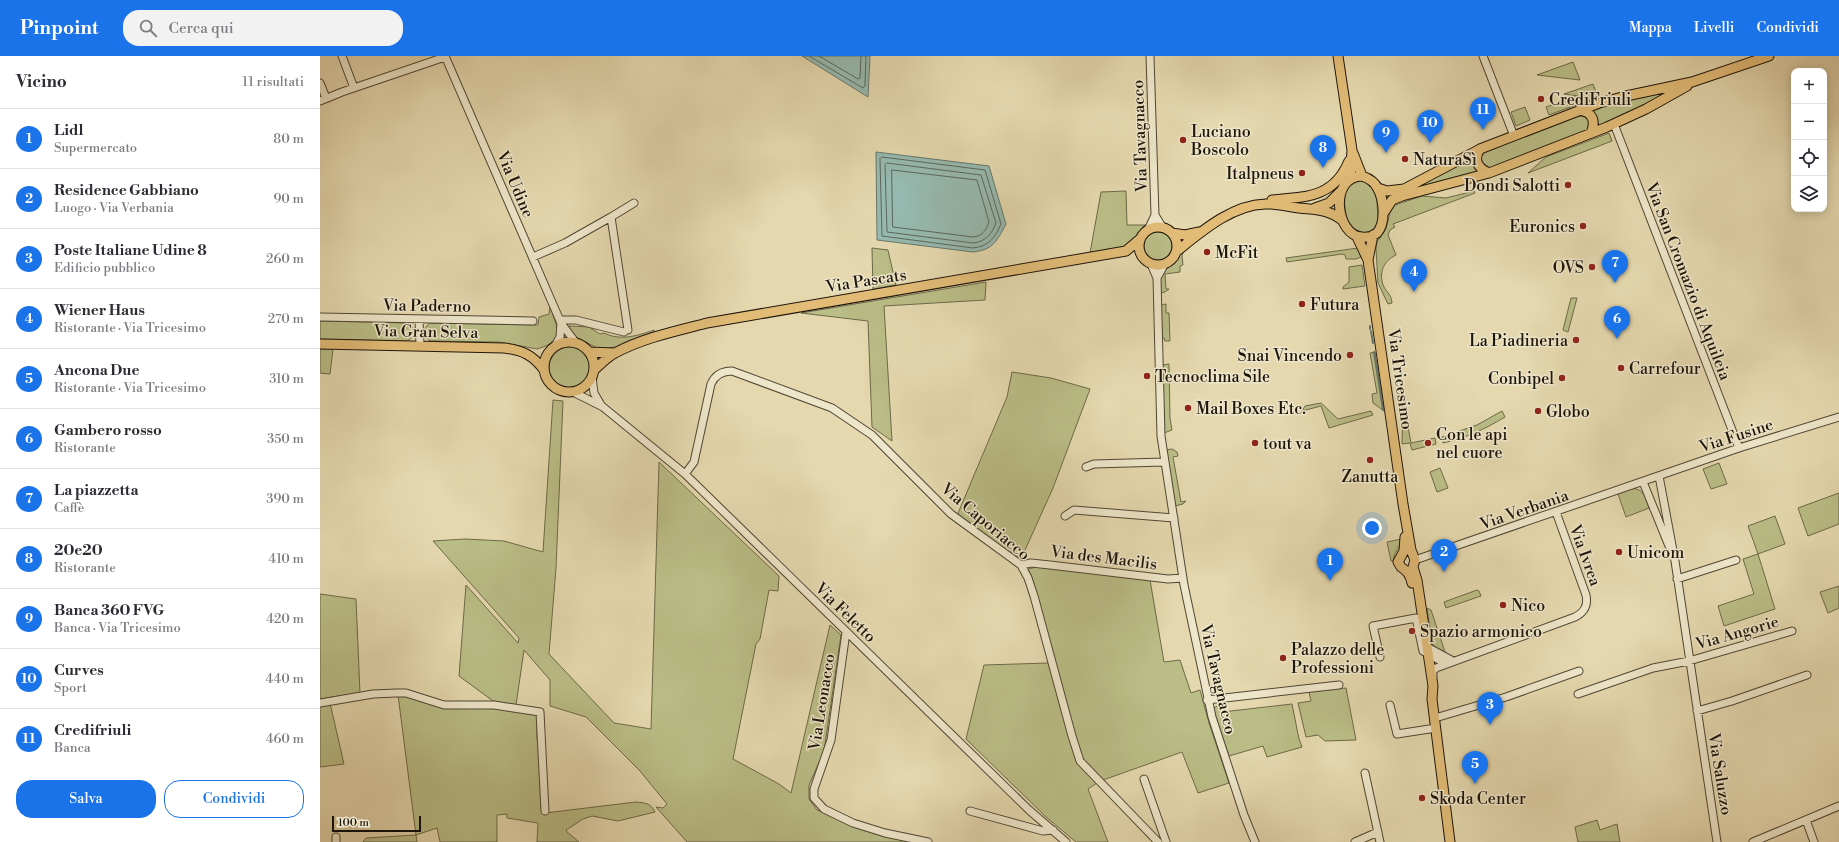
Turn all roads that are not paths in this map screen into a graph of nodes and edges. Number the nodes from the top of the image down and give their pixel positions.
1 (342, 56) edge
2 (1150, 56) edge
3 (1338, 56) edge
4 (1483, 56) edge
5 (1769, 56) edge
6 (445, 57) edge
7 (1692, 82) junction
8 (320, 83) edge
9 (354, 88) junction
10 (323, 100) edge
11 (1579, 110) junction
12 (1614, 124) junction
13 (1591, 133) junction
14 (1514, 136) junction
15 (1480, 149) junction
16 (1352, 150) junction
17 (1489, 173) junction
18 (1362, 176) junction
19 (1350, 179) junction
20 (1378, 188) junction
21 (1340, 192) junction
22 (634, 203) dead end
23 (1254, 205) junction
24 (1314, 209) junction
25 (1382, 214) junction
26 (1155, 215) junction
27 (611, 216) junction
28 (1343, 221) junction
29 (1163, 228) junction
30 (1148, 230) junction
31 (1201, 232) junction
32 (1172, 233) junction
33 (1373, 235) junction
34 (1357, 237) junction
35 (1140, 239) junction
36 (1126, 251) junction
37 (1177, 251) junction
38 (533, 256) junction
39 (1143, 257) junction
40 (1368, 260) junction
41 (1151, 264) junction
42 (1164, 265) junction
43 (1156, 278) junction
44 (320, 317) edge
45 (419, 319) junction
46 (533, 322) dead end
47 (561, 322) junction
48 (576, 343) junction
49 (321, 345) edge
50 (420, 346) junction
51 (552, 349) junction
52 (589, 352) junction
53 (615, 352) junction
54 (528, 353) junction
55 (544, 370) junction
56 (593, 374) junction
57 (572, 392) junction
58 (603, 407) junction
59 (1839, 416) edge
60 (1739, 448) junction
61 (1164, 462) junction
62 (1086, 467) dead end
63 (684, 474) junction
64 (1659, 476) junction
65 (1643, 482) junction
66 (1665, 511) junction
67 (1556, 512) junction
68 (1656, 514) junction
69 (1065, 516) dead end
70 (1174, 518) junction
71 (1736, 560) dead end
72 (1410, 561) junction
73 (1675, 561) junction
74 (1021, 565) junction
75 (1183, 578) junction
76 (1677, 578) junction
77 (1416, 618) junction
78 (1792, 631) dead end
79 (846, 632) junction
80 (1426, 644) junction
81 (1428, 654) junction
82 (1380, 657) dead end
83 (1689, 661) junction
84 (1449, 663) junction
85 (1579, 671) dead end
86 (1807, 675) dead end
87 (1339, 685) dead end
88 (1578, 694) dead end
89 (1433, 696) junction
90 (1207, 700) junction
91 (320, 703) edge
92 (1390, 705) dead end
93 (1697, 711) junction
94 (1435, 723) junction
95 (1365, 773) dead end
96 (1144, 779) dead end
97 (1839, 806) edge
98 (545, 811) dead end
99 (970, 811) dead end
100 (1806, 820) junction
101 (1447, 821) junction
102 (1053, 830) junction
103 (1378, 832) junction
104 (928, 842) edge
105 (1066, 842) edge
106 (1158, 842) edge
107 (1166, 842) edge
108 (1255, 842) edge
109 (1355, 842) edge
110 (1380, 842) edge
111 (1450, 842) edge
112 (1454, 842) edge
113 (1717, 842) edge
114 (1753, 842) edge
115 (1814, 842) edge

1 - 9 street
2 - 26 street, Via Tavagnacco
3 - 16 main road
4 - 14 street
5 - 7 main road
6 - 9 street
6 - 38 street, Via Udine
7 - 11 main road
7 - 12 main road
8 - 10 street
9 - 10 street
11 - 13 main road
11 - 14 main road
12 - 13 main road
12 - 60 street, Via San Cromazio di Aquileia
13 - 17 main road
14 - 15 main road
15 - 17 main road
15 - 20 main road
16 - 18 main road
16 - 19 main road
16 - 23 main road
17 - 25 main road
18 - 19 main road
18 - 20 main road
19 - 21 main road
20 - 25 main road
21 - 24 main road
21 - 28 main road
22 - 27 street
23 - 24 main road
23 - 31 main road
24 - 28 main road
25 - 33 main road
26 - 29 street, Via Tavagnacco
26 - 30 street, Via Tavagnacco
27 - 38 street
27 - 47 street
28 - 34 main road
29 - 30 main road
29 - 32 main road
30 - 35 main road
31 - 32 main road
31 - 37 main road
32 - 37 main road
33 - 34 main road
33 - 40 main road, Via Tricesimo
34 - 40 main road, Via Tricesimo
35 - 36 main road
35 - 39 main road
36 - 39 main road, Via Pascats
36 - 53 main road, Via Pascats
37 - 42 main road
38 - 47 street, Via Udine
39 - 41 main road
40 - 72 main road, Via Tricesimo
41 - 42 main road
41 - 43 street, Via Tavagnacco
42 - 43 street
43 - 61 street, Via Tavagnacco
44 - 45 street, Via Paderno
45 - 46 street, Via Paderno
45 - 50 street
47 - 48 street, Via Udine
47 - 51 street
48 - 51 main road
48 - 52 main road
49 - 50 main road, Via Gran Selva
50 - 54 main road, Via Gran Selva
51 - 54 main road, Via Gran Selva
51 - 55 main road
52 - 53 main road, Via Pascats
52 - 56 main road
53 - 56 main road, Via Pascats
54 - 55 main road
55 - 57 main road
56 - 57 main road
56 - 58 street, Via Feletto
57 - 58 street, Via Feletto
58 - 63 street, Via Feletto
59 - 60 street, Via Fusine
60 - 64 street, Via Fusine
61 - 62 street
61 - 70 street, Via Tavagnacco
63 - 74 street, Via Caporiacco
63 - 79 street, Via Feletto
64 - 65 street, Via Fusine
64 - 66 street, Via Saluzzo
65 - 67 street, Via Verbania
65 - 68 street, Via Saluzzo
66 - 68 street
66 - 73 street, Via Saluzzo
67 - 72 street, Via Verbania
67 - 84 street, Via Ivrea
68 - 73 street, Via Saluzzo
69 - 70 street
70 - 75 street, Via Tavagnacco
71 - 76 street
72 - 77 main road, Via Tricesimo
72 - 80 main road, Via Tricesimo
73 - 76 street, Via Saluzzo
74 - 75 street, Via des Macilis
74 - 106 street, Via Caporiacco
75 - 90 street, Via Tavagnacco
76 - 83 street, Via Saluzzo
77 - 81 street, Via Tricesimo
77 - 82 street
77 - 89 main road, Via Tricesimo
78 - 83 street, Via Angorie
79 - 102 street, Via Feletto
79 - 104 street, Via Leonacco
80 - 81 main road, Via Tricesimo
80 - 84 street
81 - 84 street
81 - 89 main road, Via Tricesimo
83 - 88 street
83 - 93 street, Via Saluzzo
84 - 89 street, Via Ivrea
85 - 94 street
86 - 93 street
87 - 90 street
89 - 94 main road, Via Tricesimo
90 - 108 street, Via Tavagnacco
91 - 98 street
92 - 94 street
93 - 113 street, Via Saluzzo
94 - 101 main road, Via Tricesimo
95 - 103 street
96 - 107 street
97 - 100 street
99 - 102 street
100 - 114 street
100 - 115 street
101 - 111 main road, Via Tricesimo
101 - 112 main road, Via Tricesimo
102 - 105 street, Via Feletto
103 - 109 street
103 - 110 street

